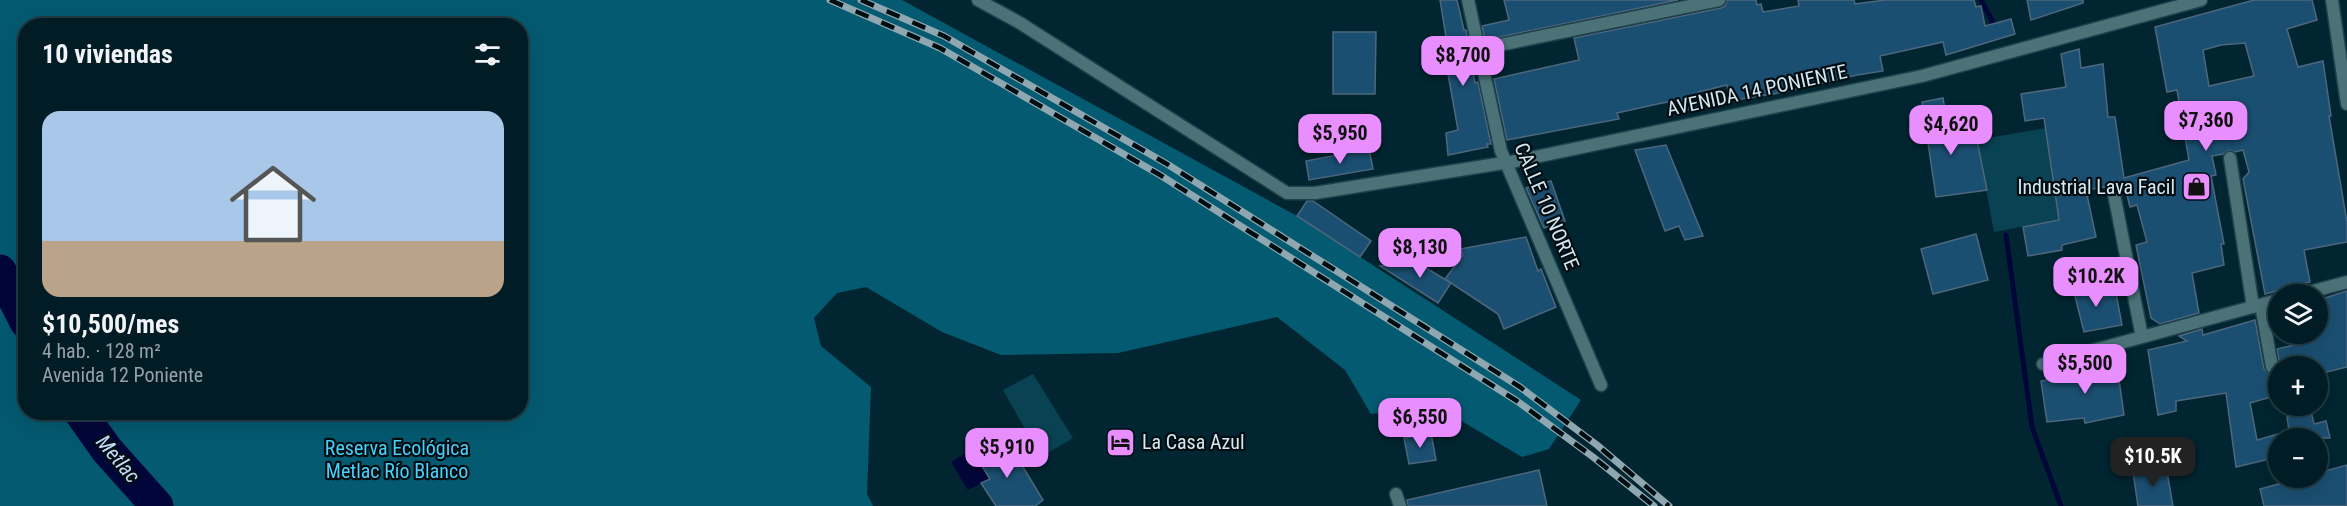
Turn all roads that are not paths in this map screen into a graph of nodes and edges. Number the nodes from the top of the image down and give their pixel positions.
1 (978, 0) edge
2 (1719, 0) edge
3 (2201, 0) edge
4 (2332, 0) edge
5 (1472, 1) edge
6 (1480, 49) junction
7 (2347, 104) edge
8 (2230, 158) dead end
9 (1507, 162) junction
10 (2113, 189) dead end
11 (2347, 282) edge
12 (2328, 287) edge
13 (2268, 303) edge
14 (2257, 306) junction
15 (2142, 337) junction
16 (2269, 356) edge
17 (2043, 364) dead end
18 (1600, 385) dead end

1 - 9 street, AVENIDA 14 PONIENTE
2 - 6 street
3 - 9 street, AVENIDA 14 PONIENTE
4 - 7 street
5 - 6 street, CALLE 10 NORTE
6 - 9 street, CALLE 10 NORTE
8 - 14 street
9 - 18 street, CALLE 10 NORTE
10 - 15 street
11 - 12 street
13 - 14 street
14 - 15 street
14 - 16 street
15 - 17 street

